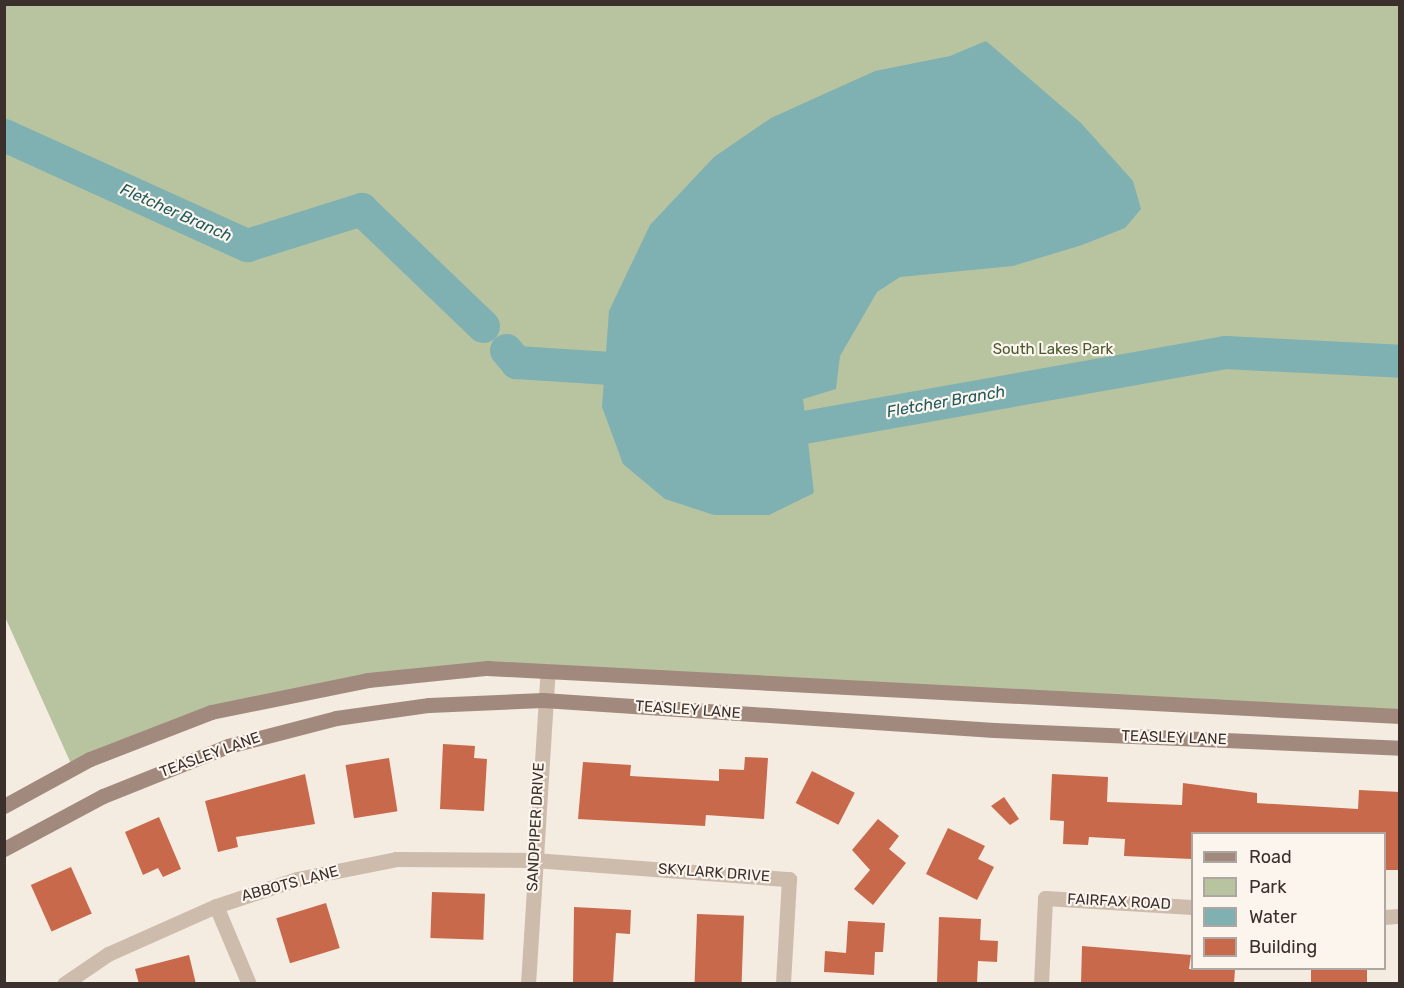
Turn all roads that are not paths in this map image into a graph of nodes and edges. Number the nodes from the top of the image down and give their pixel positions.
1 (548, 670) junction
2 (543, 700) junction
3 (1400, 716) edge
4 (1400, 748) edge
5 (4, 806) edge
6 (4, 849) edge
7 (534, 860) junction
8 (216, 906) junction
9 (1191, 907) edge
10 (64, 984) edge
11 (249, 984) edge
12 (528, 984) edge
13 (783, 984) edge
14 (1041, 984) edge

1 - 2 street, SANDPIPER DRIVE
1 - 3 main road
1 - 5 main road
2 - 4 main road, TEASLEY LANE
2 - 6 main road, TEASLEY LANE
2 - 7 street, SANDPIPER DRIVE
7 - 8 street, ABBOTS LANE
7 - 12 street, SANDPIPER DRIVE
7 - 13 street, SKYLARK DRIVE
8 - 10 street, ABBOTS LANE
8 - 11 street
9 - 14 street, FAIRFAX ROAD

